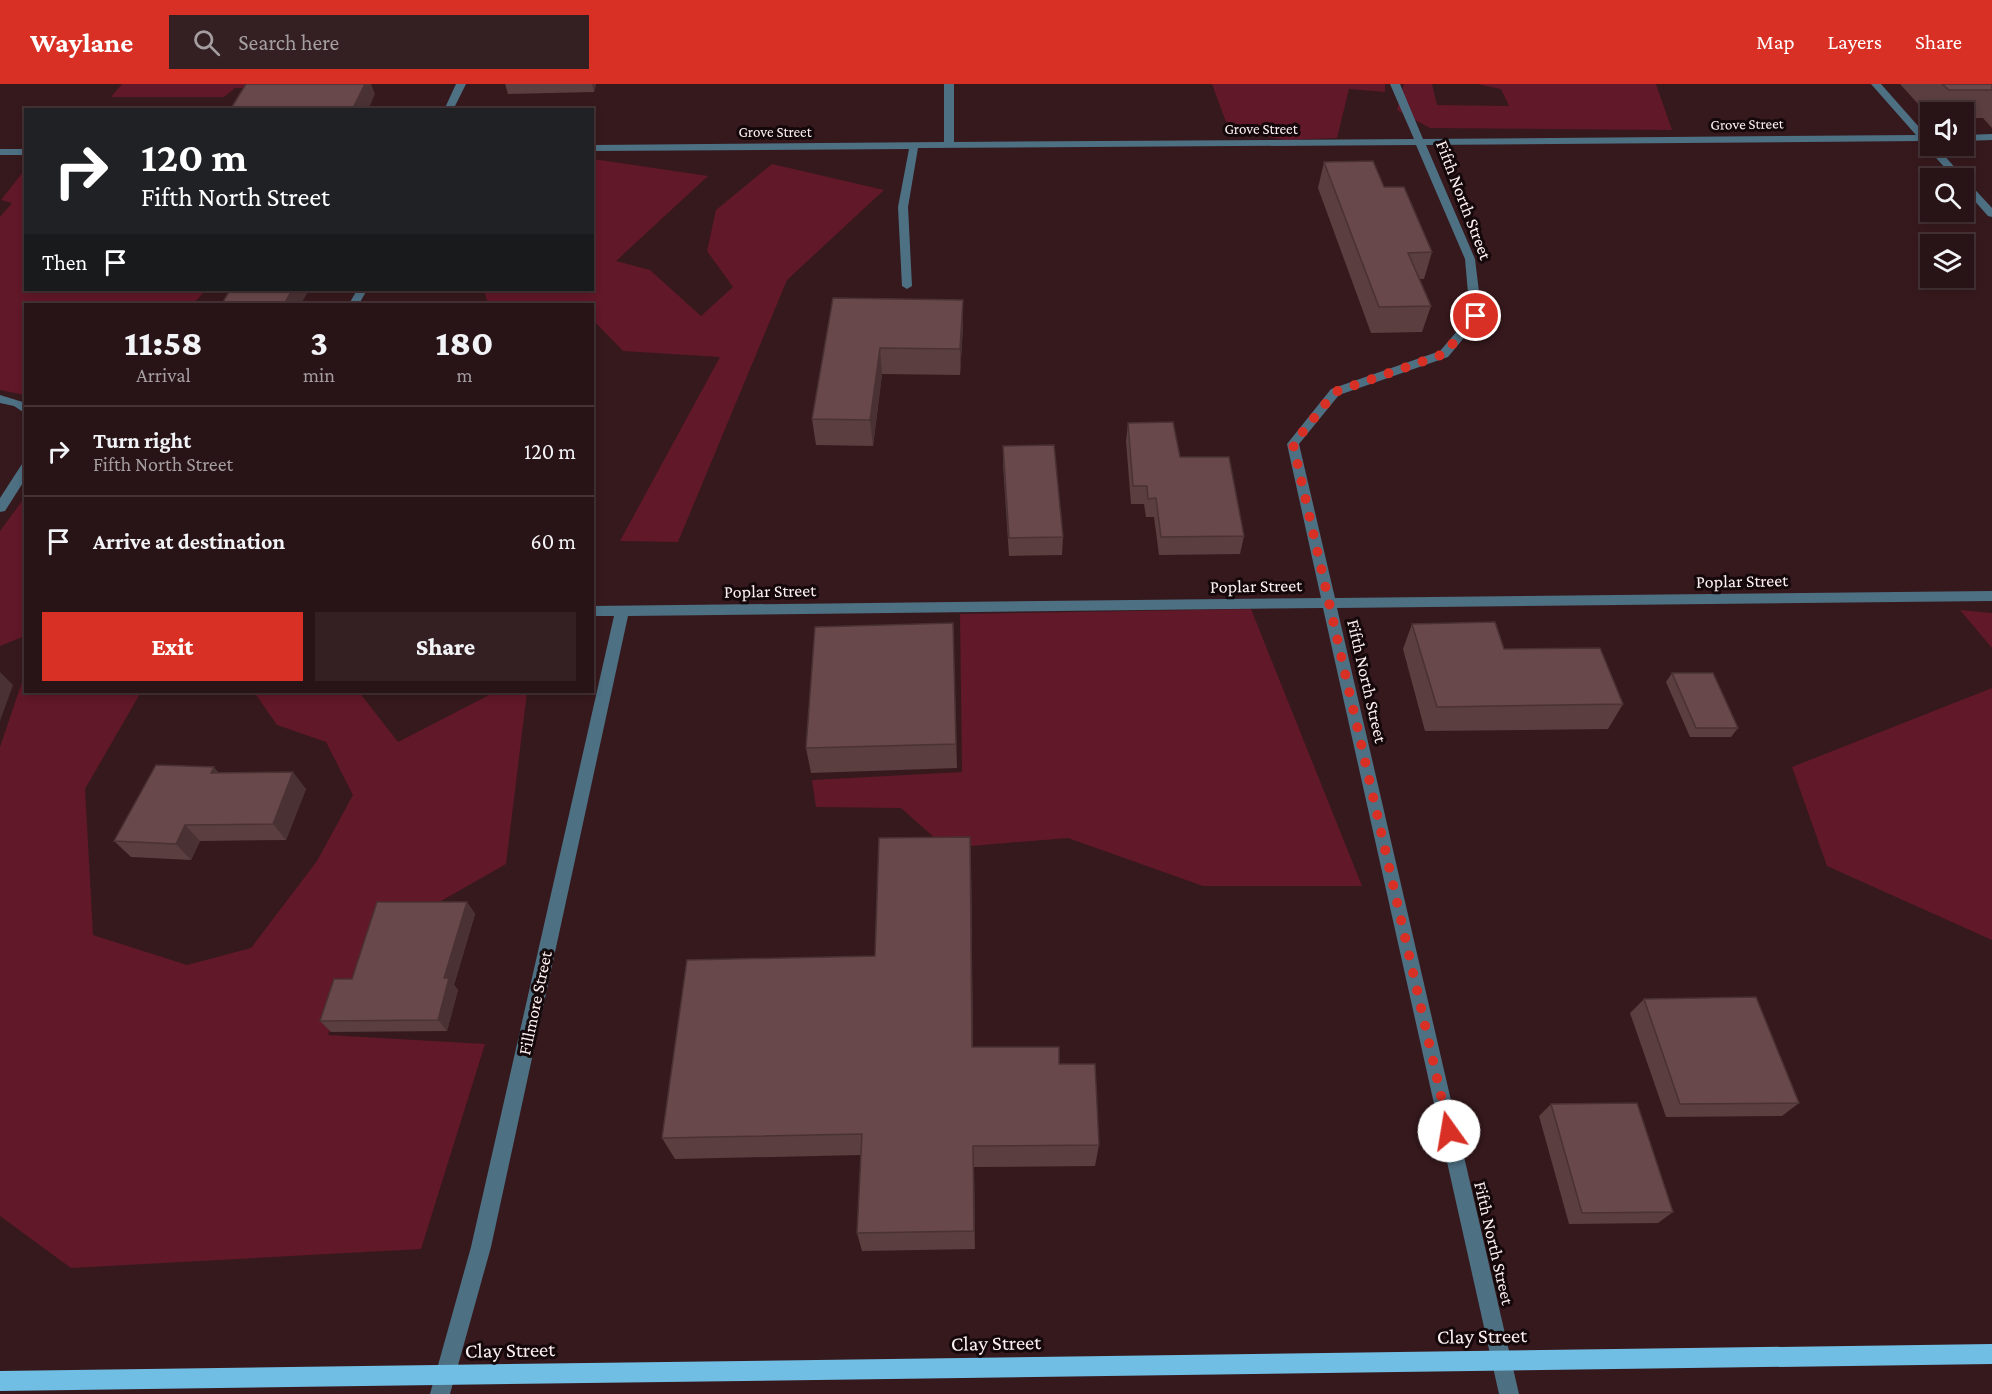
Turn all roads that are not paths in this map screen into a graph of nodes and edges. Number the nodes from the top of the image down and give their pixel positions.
1 (461, 84) edge
2 (949, 84) edge
3 (1395, 84) edge
4 (1876, 84) edge
5 (449, 108) edge
6 (1920, 132) edge
7 (1992, 137) edge
8 (1920, 138) edge
9 (1974, 138) edge
10 (1420, 142) junction
11 (914, 146) junction
12 (949, 146) junction
13 (594, 148) edge
14 (0, 152) edge
15 (24, 152) edge
16 (1941, 156) edge
17 (1951, 168) edge
18 (1974, 195) edge
19 (1992, 214) edge
20 (907, 286) dead end
21 (0, 399) edge
22 (24, 408) edge
23 (24, 471) edge
24 (0, 508) edge
25 (1992, 596) edge
26 (1330, 603) junction
27 (594, 611) edge
28 (622, 611) junction
29 (1992, 1354) edge
30 (1501, 1360) junction
31 (0, 1381) edge
32 (443, 1384) edge
33 (1509, 1394) edge

1 - 5 street
2 - 12 street
3 - 10 street, Fifth North Street
4 - 6 street
7 - 9 street
8 - 10 street, Grove Street
10 - 12 street, Grove Street
10 - 26 street, Fifth North Street
11 - 12 street, Grove Street
11 - 13 street, Grove Street
11 - 20 street
14 - 15 street
16 - 17 street
18 - 19 street
21 - 22 street
23 - 24 street
25 - 26 street, Poplar Street
26 - 28 street, Poplar Street
26 - 30 street, Fifth North Street
27 - 28 street, Poplar Street
28 - 32 street, Fillmore Street
29 - 30 main road, Clay Street
30 - 32 main road, Clay Street
30 - 33 street, Fifth North Street
31 - 32 main road, Clay Street

